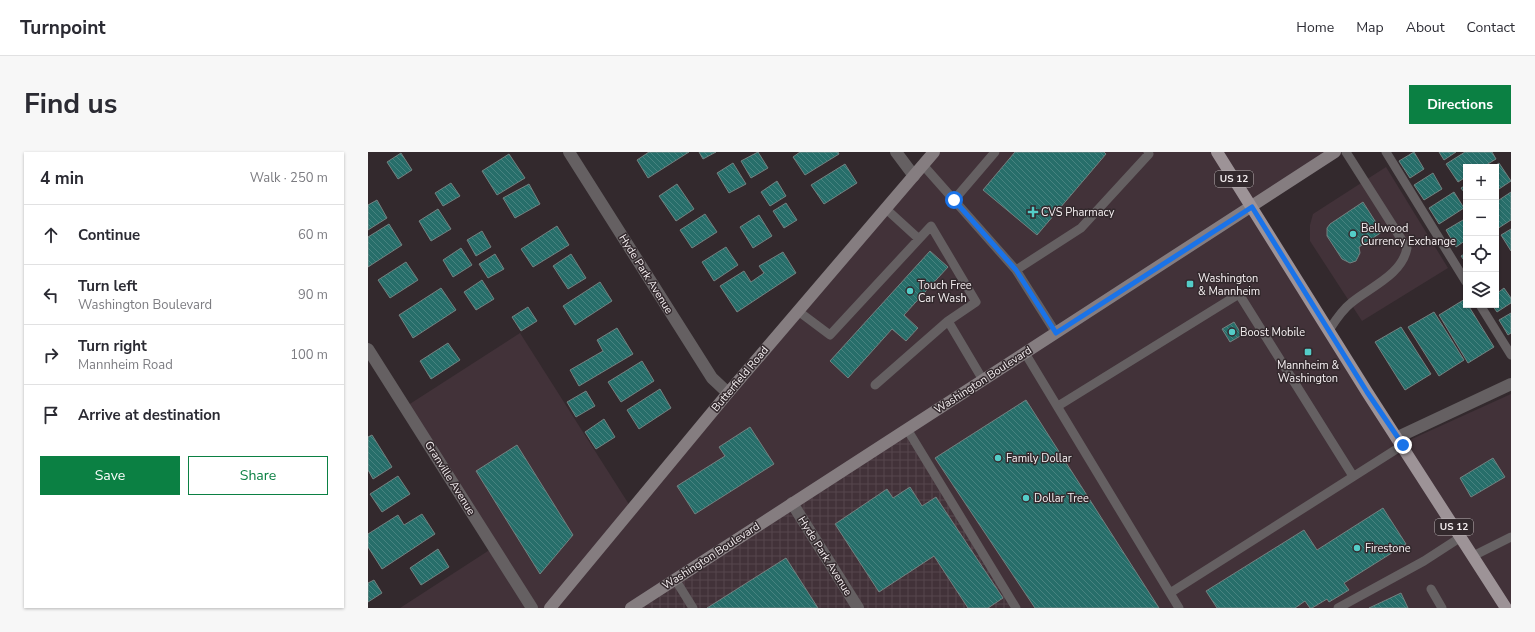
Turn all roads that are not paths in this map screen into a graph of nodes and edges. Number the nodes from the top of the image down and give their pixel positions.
1 (569, 152) edge
2 (896, 152) edge
3 (934, 152) edge
4 (995, 152) edge
5 (1148, 152) edge
6 (1217, 152) edge
7 (1335, 152) edge
8 (1346, 152) edge
9 (1386, 152) edge
10 (923, 165) junction
11 (914, 176) junction
12 (954, 200) junction
13 (1252, 207) junction
14 (885, 208) junction
15 (919, 239) junction
16 (1016, 270) junction
17 (1463, 277) edge
18 (1482, 308) edge
19 (798, 311) junction
20 (948, 321) junction
21 (1329, 330) junction
22 (1056, 333) junction
23 (368, 349) edge
24 (1025, 353) junction
25 (1511, 355) edge
26 (983, 380) junction
27 (1511, 384) edge
28 (875, 385) dead end
29 (728, 393) junction
30 (1058, 406) junction
31 (907, 429) junction
32 (1400, 441) junction
33 (1353, 476) junction
34 (792, 503) junction
35 (1461, 537) junction
36 (1511, 537) edge
37 (1473, 556) junction
38 (675, 579) junction
39 (1431, 589) dead end
40 (1170, 593) junction
41 (532, 608) edge
42 (550, 608) edge
43 (631, 608) edge
44 (693, 608) edge
45 (858, 608) edge
46 (1016, 608) edge
47 (1179, 608) edge
48 (1338, 608) edge
49 (1442, 608) edge
50 (1506, 608) edge

1 - 29 street, Hyde Park Avenue
2 - 11 street
3 - 10 main road, Butterfield Road
4 - 12 lane
5 - 16 lane
6 - 13 main road, US 12
7 - 13 main road, Washington Boulevard
8 - 21 lane
9 - 17 lane
10 - 11 main road, Butterfield Road
10 - 12 lane
11 - 14 main road, Butterfield Road
12 - 16 lane
13 - 21 main road, US 12
13 - 22 main road, Washington Boulevard
14 - 15 lane
14 - 19 main road, Butterfield Road
15 - 19 lane
15 - 20 lane
16 - 22 lane
18 - 25 lane
19 - 29 main road, Butterfield Road
20 - 26 lane
20 - 28 lane
21 - 32 main road, US 12
22 - 24 main road, Washington Boulevard
23 - 41 street, Granville Avenue
24 - 26 main road, Washington Boulevard
24 - 30 lane
26 - 31 main road, Washington Boulevard
27 - 32 street
29 - 42 main road, Butterfield Road
30 - 33 lane
30 - 40 lane
31 - 34 main road, Washington Boulevard
31 - 46 lane
32 - 33 lane
32 - 35 main road, US 12
33 - 40 lane
34 - 38 main road, Washington Boulevard
34 - 45 street, Hyde Park Avenue
35 - 37 main road, US 12
35 - 48 lane
36 - 37 lane
37 - 50 main road, US 12
38 - 43 main road, Washington Boulevard
38 - 44 lane
39 - 49 lane
40 - 47 lane

